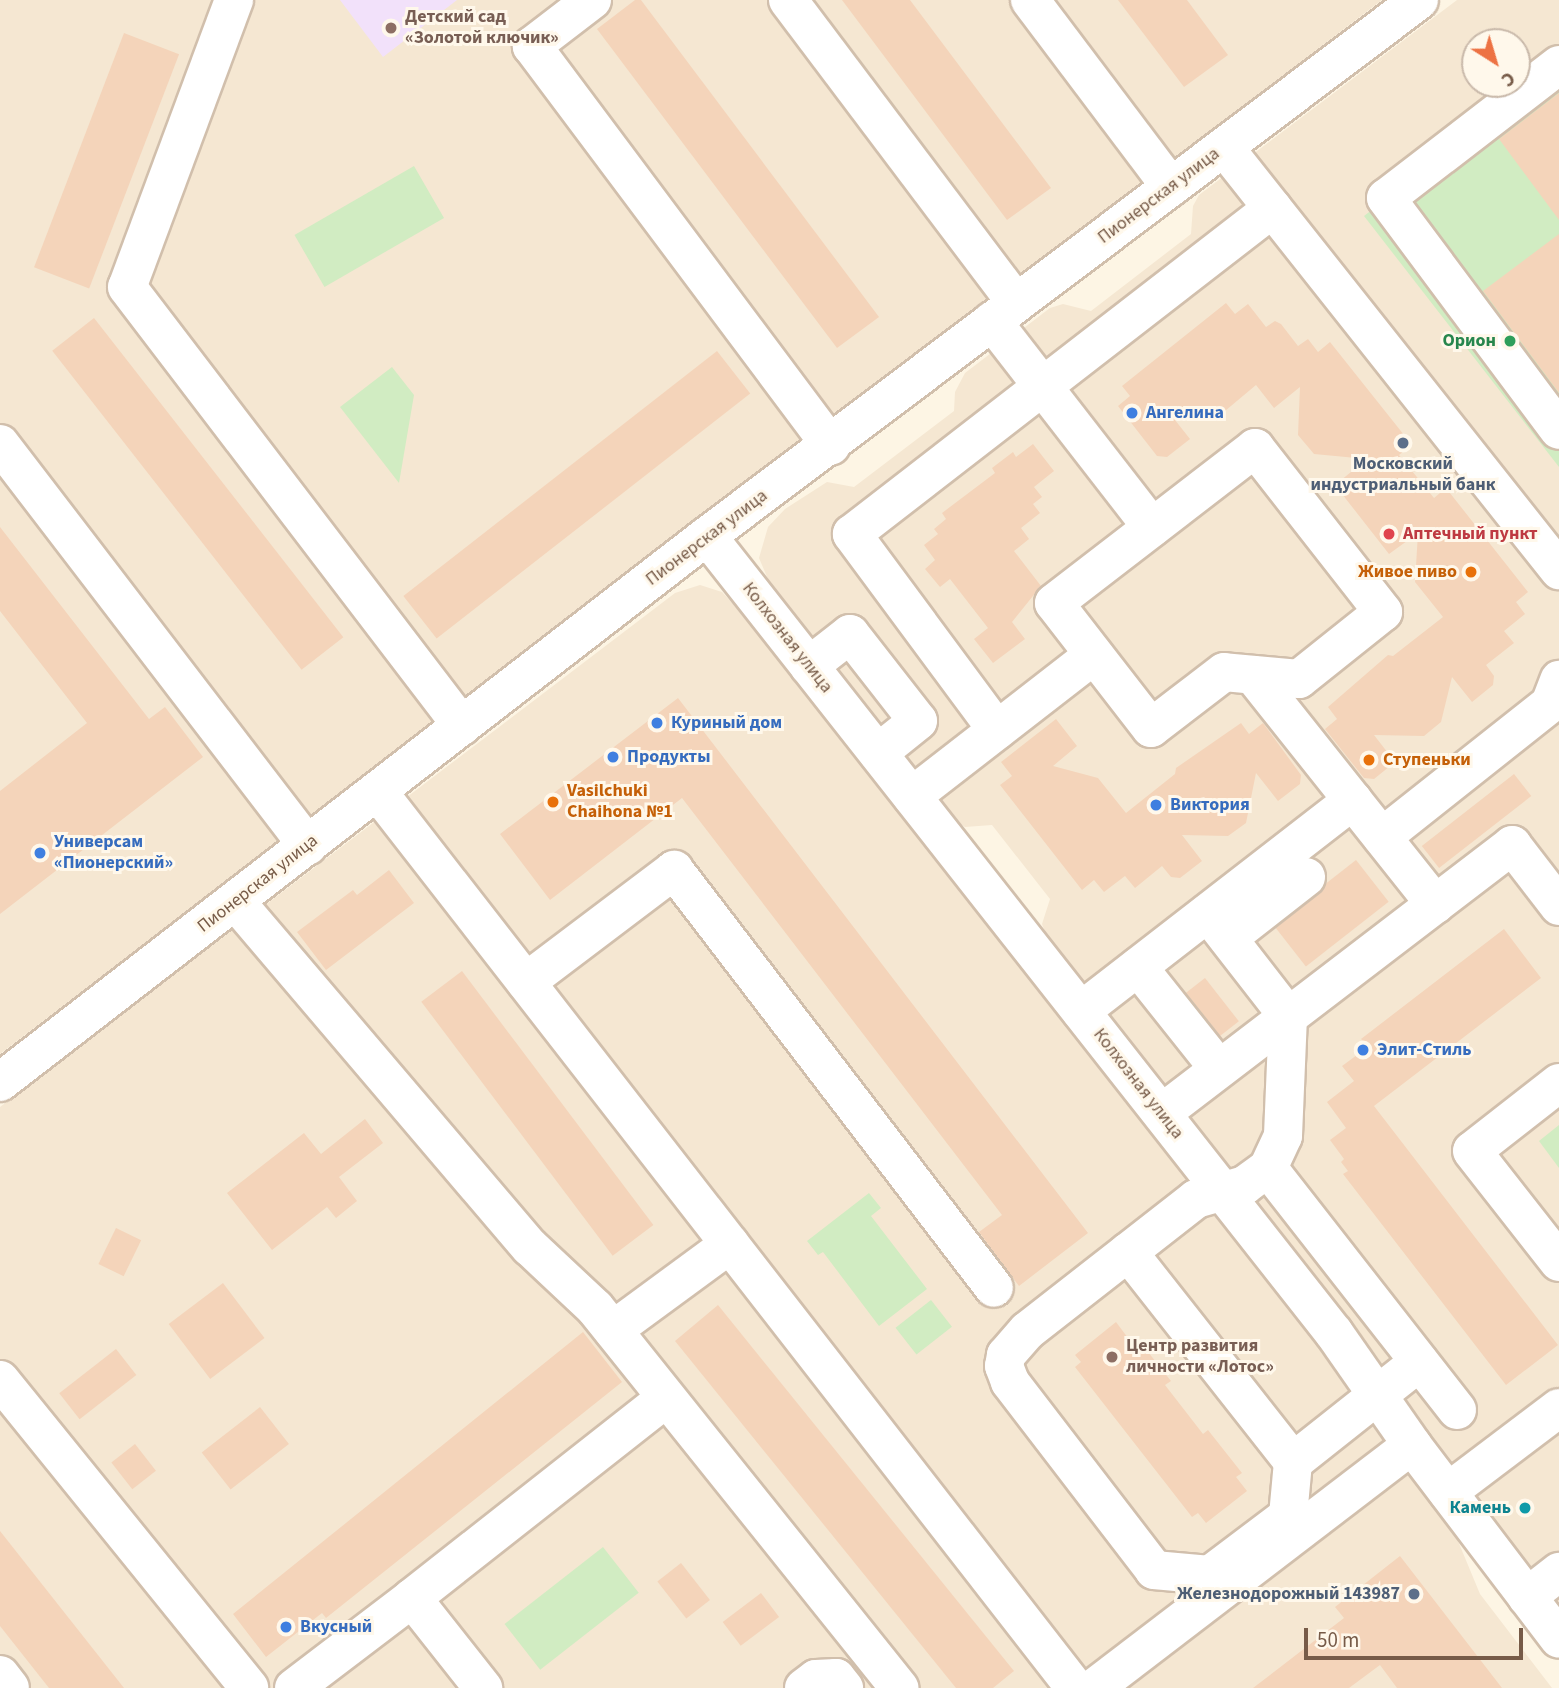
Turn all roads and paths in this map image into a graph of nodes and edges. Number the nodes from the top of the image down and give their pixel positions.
1 (234, 0) edge
2 (592, 0) edge
3 (788, 0) edge
4 (1030, 0) edge
5 (1419, 0) edge
6 (1559, 65) edge
7 (1224, 147) junction
8 (1171, 187) junction
9 (1273, 208) junction
10 (1004, 312) junction
11 (1042, 386) junction
12 (1559, 429) edge
13 (0, 444) edge
14 (831, 445) junction
15 (1152, 527) junction
16 (707, 536) junction
17 (1559, 570) edge
18 (1094, 655) junction
19 (809, 666) junction
20 (1253, 675) junction
21 (1559, 680) edge
22 (462, 726) junction
23 (998, 730) junction
24 (878, 753) junction
25 (378, 792) junction
26 (912, 796) junction
27 (1353, 800) junction
28 (1382, 837) junction
29 (308, 846) junction
30 (1306, 877) dead end
31 (236, 902) junction
32 (1435, 904) junction
33 (1559, 906) edge
34 (1218, 926) junction
35 (1138, 967) junction
36 (526, 982) junction
37 (1081, 1011) junction
38 (1288, 1016) junction
39 (1219, 1069) junction
40 (0, 1082) edge
41 (1559, 1083) edge
42 (1162, 1113) junction
43 (1268, 1168) junction
44 (1223, 1191) junction
45 (730, 1244) junction
46 (1128, 1252) junction
47 (1559, 1262) edge
48 (993, 1288) dead end
49 (613, 1330) junction
50 (1419, 1362) junction
51 (0, 1380) edge
52 (1378, 1394) junction
53 (666, 1398) junction
54 (1559, 1408) edge
55 (1457, 1410) dead end
56 (1412, 1445) junction
57 (1293, 1462) junction
58 (1448, 1492) junction
59 (1260, 1549) junction
60 (1559, 1572) edge
61 (1527, 1597) junction
62 (412, 1598) junction
63 (1559, 1639) edge
64 (0, 1675) edge
65 (10, 1688) edge
66 (249, 1688) edge
67 (294, 1688) edge
68 (483, 1688) edge
69 (804, 1688) edge
70 (844, 1688) edge
71 (899, 1688) edge
72 (1075, 1688) edge
73 (1094, 1688) edge

1 - 22 street
2 - 14 street
3 - 10 street
4 - 8 street
5 - 7 street, Пионерская улица
6 - 12 street
7 - 8 street, Пионерская улица
7 - 9 street
8 - 10 street, Пионерская улица
9 - 11 street
9 - 17 street
10 - 11 street
10 - 14 street, Пионерская улица
11 - 15 street
11 - 23 street
13 - 29 street
14 - 16 street, Пионерская улица
15 - 18 street
15 - 20 street
16 - 19 street, Колхозная улица
16 - 22 street, Пионерская улица
18 - 20 street
18 - 23 street
19 - 24 street, Колхозная улица
19 - 24 street
20 - 27 street
21 - 28 street
22 - 25 street, Пионерская улица
23 - 26 street
24 - 26 street, Колхозная улица
25 - 29 street, Пионерская улица
25 - 36 street
26 - 37 street, Колхозная улица
27 - 28 street
27 - 34 street
28 - 32 street
29 - 31 street, Пионерская улица
30 - 34 street
31 - 40 street, Пионерская улица
31 - 49 street
32 - 33 street
32 - 38 street
34 - 35 street
34 - 38 street
35 - 37 street
35 - 39 street
36 - 45 street
36 - 48 street
37 - 42 street, Колхозная улица
38 - 39 street
38 - 43 street
39 - 42 street
41 - 47 street
42 - 44 street, Колхозная улица
43 - 44 street
43 - 50 street
44 - 46 street
44 - 52 street, Колхозная улица
45 - 49 street
45 - 72 street
46 - 57 street
46 - 59 street
49 - 53 street
50 - 52 street
50 - 55 street
51 - 66 street
52 - 56 street, Колхозная улица
52 - 57 street
53 - 62 street
53 - 71 street
54 - 58 street
56 - 58 street, Колхозная улица
56 - 59 street
57 - 59 street
58 - 61 street, Колхозная улица
59 - 73 street
60 - 61 street
61 - 63 street, Колхозная улица
62 - 67 street
62 - 68 street
64 - 65 street
69 - 70 street

